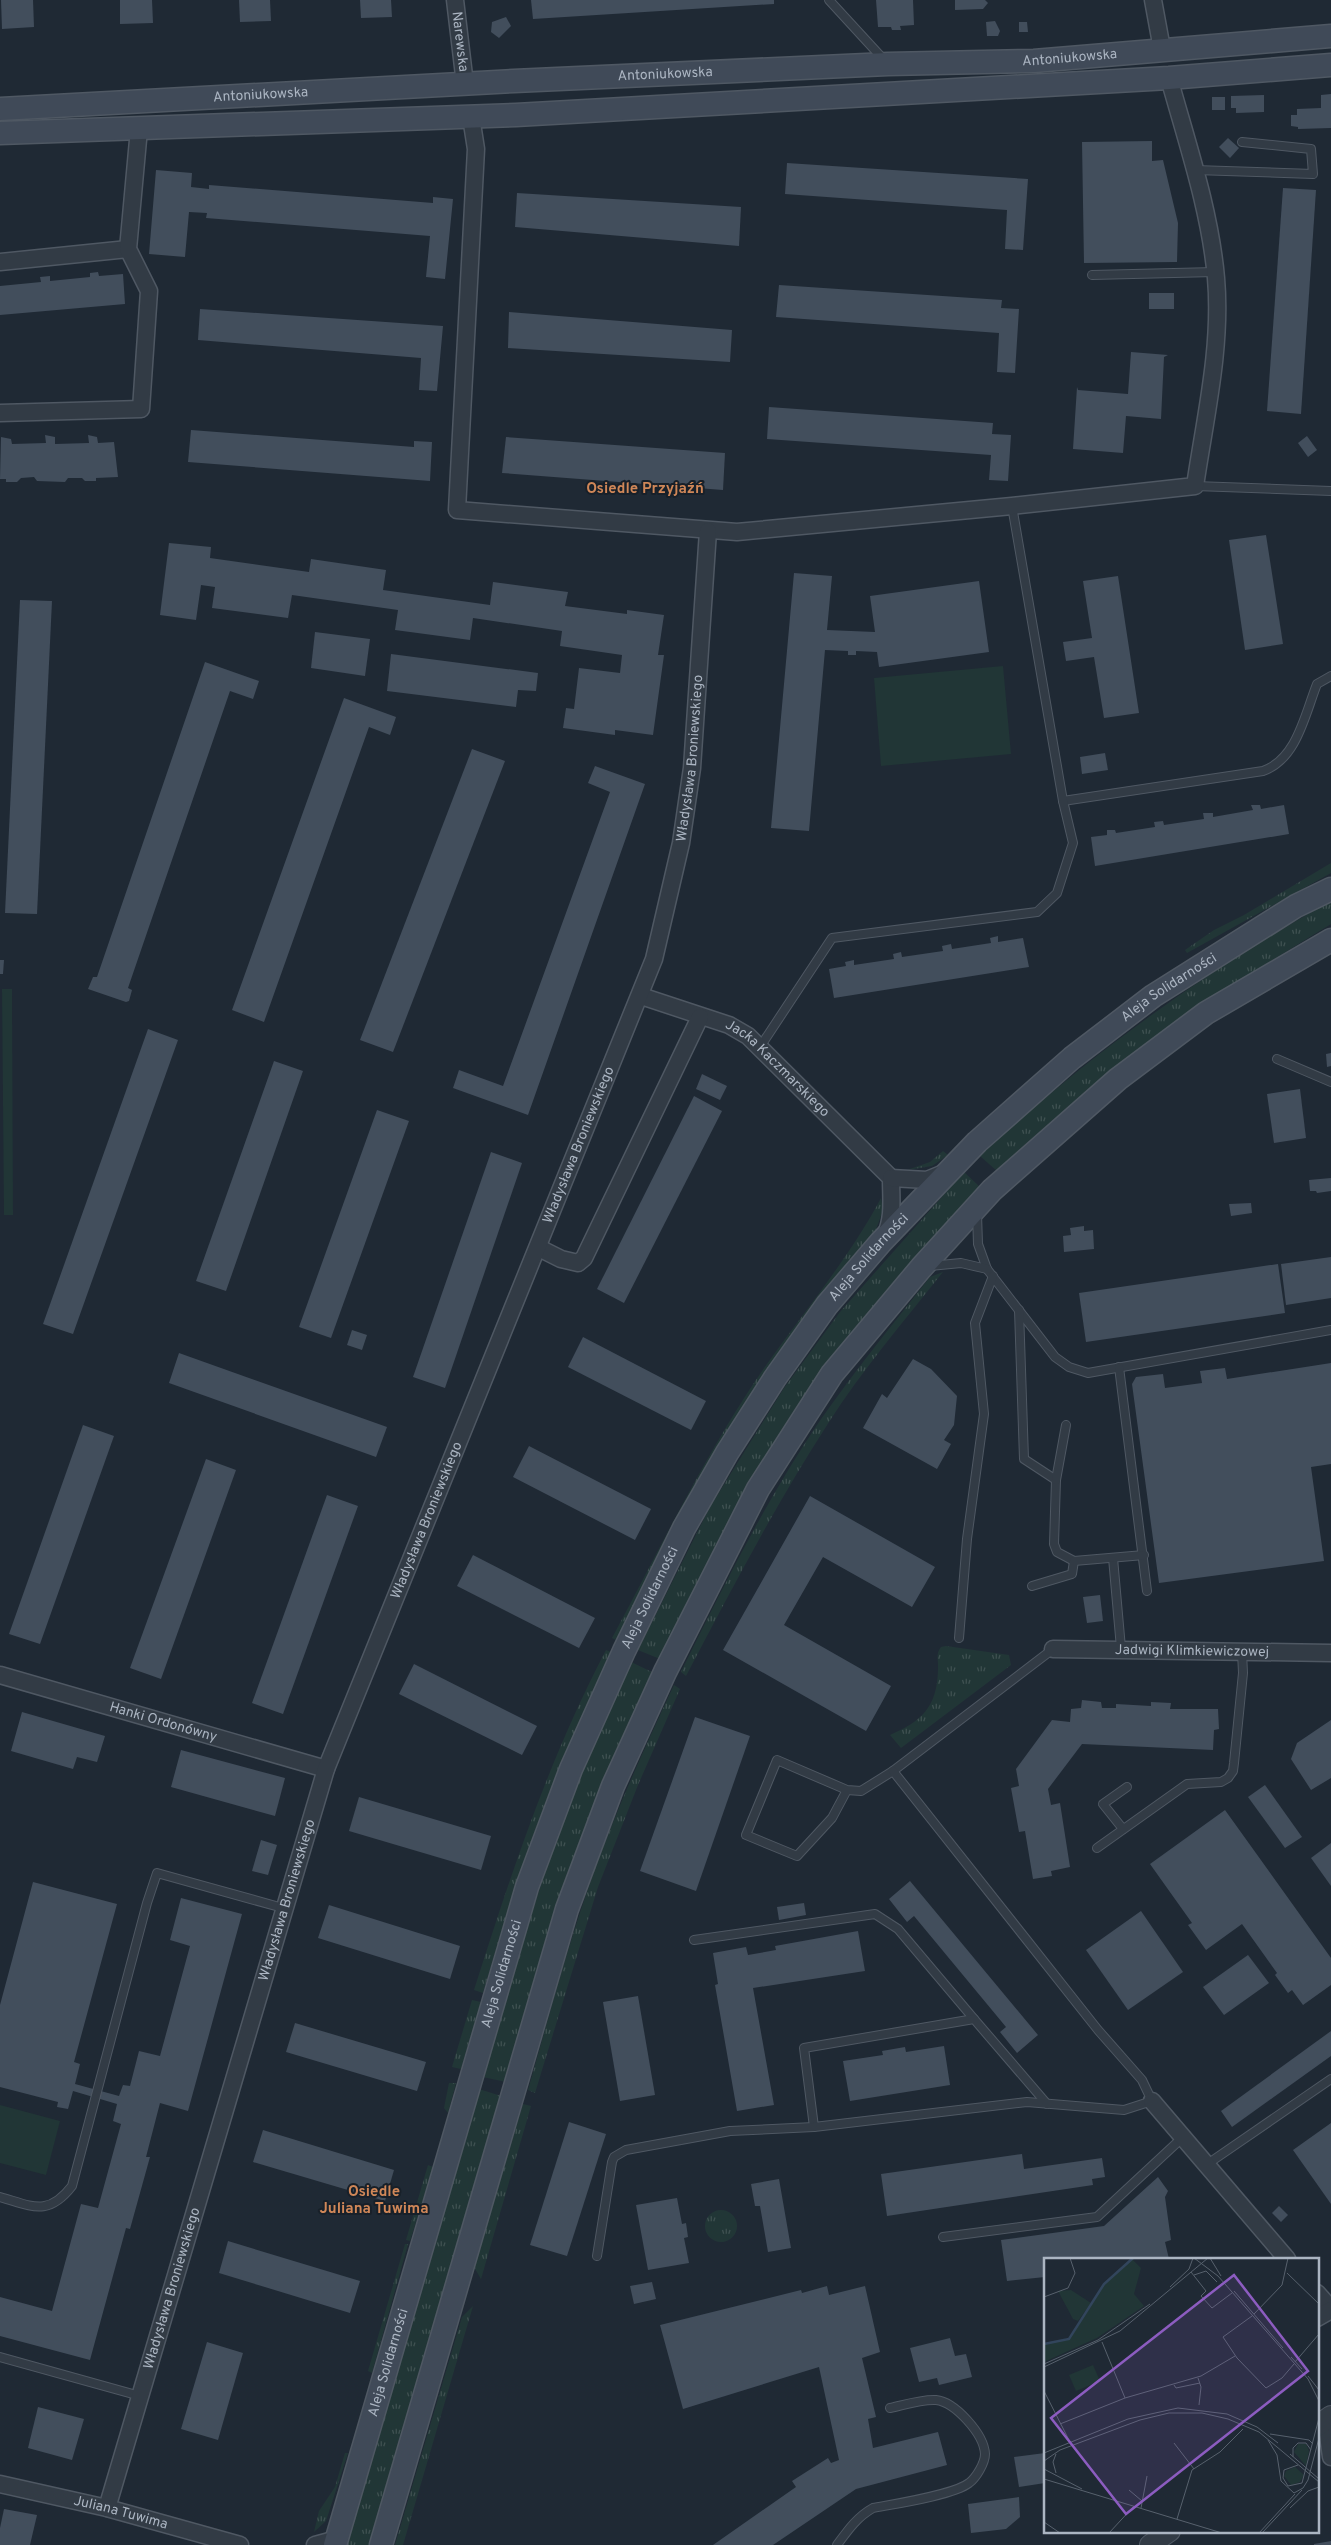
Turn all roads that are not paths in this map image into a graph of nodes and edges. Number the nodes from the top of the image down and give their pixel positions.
1 (455, 0) edge
2 (828, 0) edge
3 (1153, 0) edge
4 (1331, 36) edge
5 (1162, 49) junction
6 (888, 64) junction
7 (1331, 65) edge
8 (1169, 78) junction
9 (466, 84) junction
10 (0, 110) edge
11 (471, 117) junction
12 (139, 129) junction
13 (0, 133) edge
14 (1242, 142) dead end
15 (1194, 170) junction
16 (128, 249) junction
17 (0, 262) edge
18 (1215, 272) junction
19 (1092, 276) dead end
20 (0, 413) edge
21 (1195, 486) junction
22 (1331, 490) edge
23 (1012, 506) junction
24 (708, 531) junction
25 (1331, 676) edge
26 (1063, 801) junction
27 (1331, 889) edge
28 (1331, 940) edge
29 (641, 996) junction
30 (700, 1017) junction
31 (760, 1047) junction
32 (1277, 1059) dead end
33 (1331, 1082) edge
34 (952, 1167) junction
35 (891, 1178) junction
36 (978, 1205) junction
37 (881, 1242) junction
38 (539, 1248) junction
39 (921, 1268) junction
40 (987, 1269) junction
41 (993, 1276) junction
42 (1019, 1310) junction
43 (1331, 1330) edge
44 (1119, 1367) junction
45 (1066, 1425) dead end
46 (1056, 1480) junction
47 (1144, 1554) junction
48 (1114, 1558) junction
49 (1074, 1561) junction
50 (1032, 1586) dead end
51 (1147, 1591) dead end
52 (959, 1638) dead end
53 (1121, 1648) junction
54 (1053, 1649) joint
55 (1242, 1652) junction
56 (1331, 1653) edge
57 (0, 1675) edge
58 (326, 1769) junction
59 (893, 1772) junction
60 (1127, 1787) dead end
61 (847, 1790) junction
62 (1123, 1829) junction
63 (1097, 1848) dead end
64 (283, 1908) junction
65 (694, 1940) dead end
66 (974, 2019) junction
67 (1331, 2079) edge
68 (1152, 2101) junction
69 (1047, 2104) junction
70 (814, 2127) junction
71 (1182, 2138) junction
72 (1206, 2165) junction
73 (0, 2197) edge
74 (943, 2237) dead end
75 (597, 2256) dead end
76 (1286, 2258) edge
77 (1318, 2294) edge
78 (1331, 2310) edge
79 (1318, 2317) edge
80 (0, 2357) edge
81 (140, 2396) junction
82 (890, 2408) dead end
83 (1326, 2422) edge
84 (1331, 2457) edge
85 (0, 2484) edge
86 (107, 2508) junction
87 (1169, 2532) edge
88 (336, 2542) edge
89 (240, 2545) edge
90 (315, 2545) edge
91 (381, 2545) edge
92 (838, 2545) edge
93 (1150, 2545) edge

1 - 9 street, Narewska
2 - 6 lane
3 - 5 street
4 - 5 main road, Antoniukowska
5 - 6 main road, Antoniukowska
5 - 8 main road
6 - 9 main road, Antoniukowska
7 - 8 main road, Antoniukowska
8 - 11 main road, Antoniukowska
8 - 15 street
9 - 10 main road, Antoniukowska
9 - 11 main road
11 - 12 main road, Antoniukowska
11 - 24 street
12 - 13 main road, Antoniukowska
12 - 16 street
14 - 15 lane
15 - 18 street
16 - 17 street
16 - 20 street
18 - 19 lane
18 - 21 street
21 - 22 lane
21 - 23 street
23 - 24 street
23 - 26 lane
24 - 29 street, Władysława Broniewskiego
25 - 26 lane
26 - 31 lane
27 - 34 main road, Aleja Solidarności
28 - 36 main road
29 - 30 street, Jacka Kaczmarskiego
29 - 38 street, Władysława Broniewskiego
30 - 31 street, Jacka Kaczmarskiego
30 - 38 street
31 - 35 street, Jacka Kaczmarskiego
32 - 33 lane
34 - 35 street
34 - 37 main road, Aleja Solidarności
35 - 37 street
36 - 39 main road
36 - 40 lane
37 - 88 main road, Aleja Solidarności
38 - 58 street, Władysława Broniewskiego
39 - 40 lane
39 - 91 main road
40 - 41 lane
41 - 42 lane
41 - 52 lane
42 - 44 lane
42 - 46 lane
43 - 44 lane
44 - 47 lane
45 - 46 lane
46 - 49 lane
47 - 48 lane
47 - 51 lane
48 - 49 lane
48 - 53 lane
49 - 50 lane
53 - 54 street, Jadwigi Klimkiewiczowej
53 - 55 street, Jadwigi Klimkiewiczowej
54 - 59 lane
55 - 56 street, Jadwigi Klimkiewiczowej
55 - 62 lane
57 - 58 street, Hanki Ordonówny
58 - 64 street, Władysława Broniewskiego
59 - 61 lane
59 - 68 lane
60 - 62 lane
61 - 61 lane
62 - 63 lane
64 - 73 lane
64 - 81 street, Władysława Broniewskiego
65 - 66 lane
66 - 69 lane
66 - 70 lane
67 - 72 lane
68 - 69 lane
68 - 71 street
69 - 70 lane
70 - 75 lane
71 - 72 street
71 - 74 lane
72 - 76 street
77 - 78 street
78 - 79 street
80 - 81 lane
81 - 86 street, Władysława Broniewskiego
82 - 92 lane
83 - 84 street
85 - 86 street, Juliana Tuwima
86 - 89 street, Juliana Tuwima
87 - 93 street
88 - 90 street

